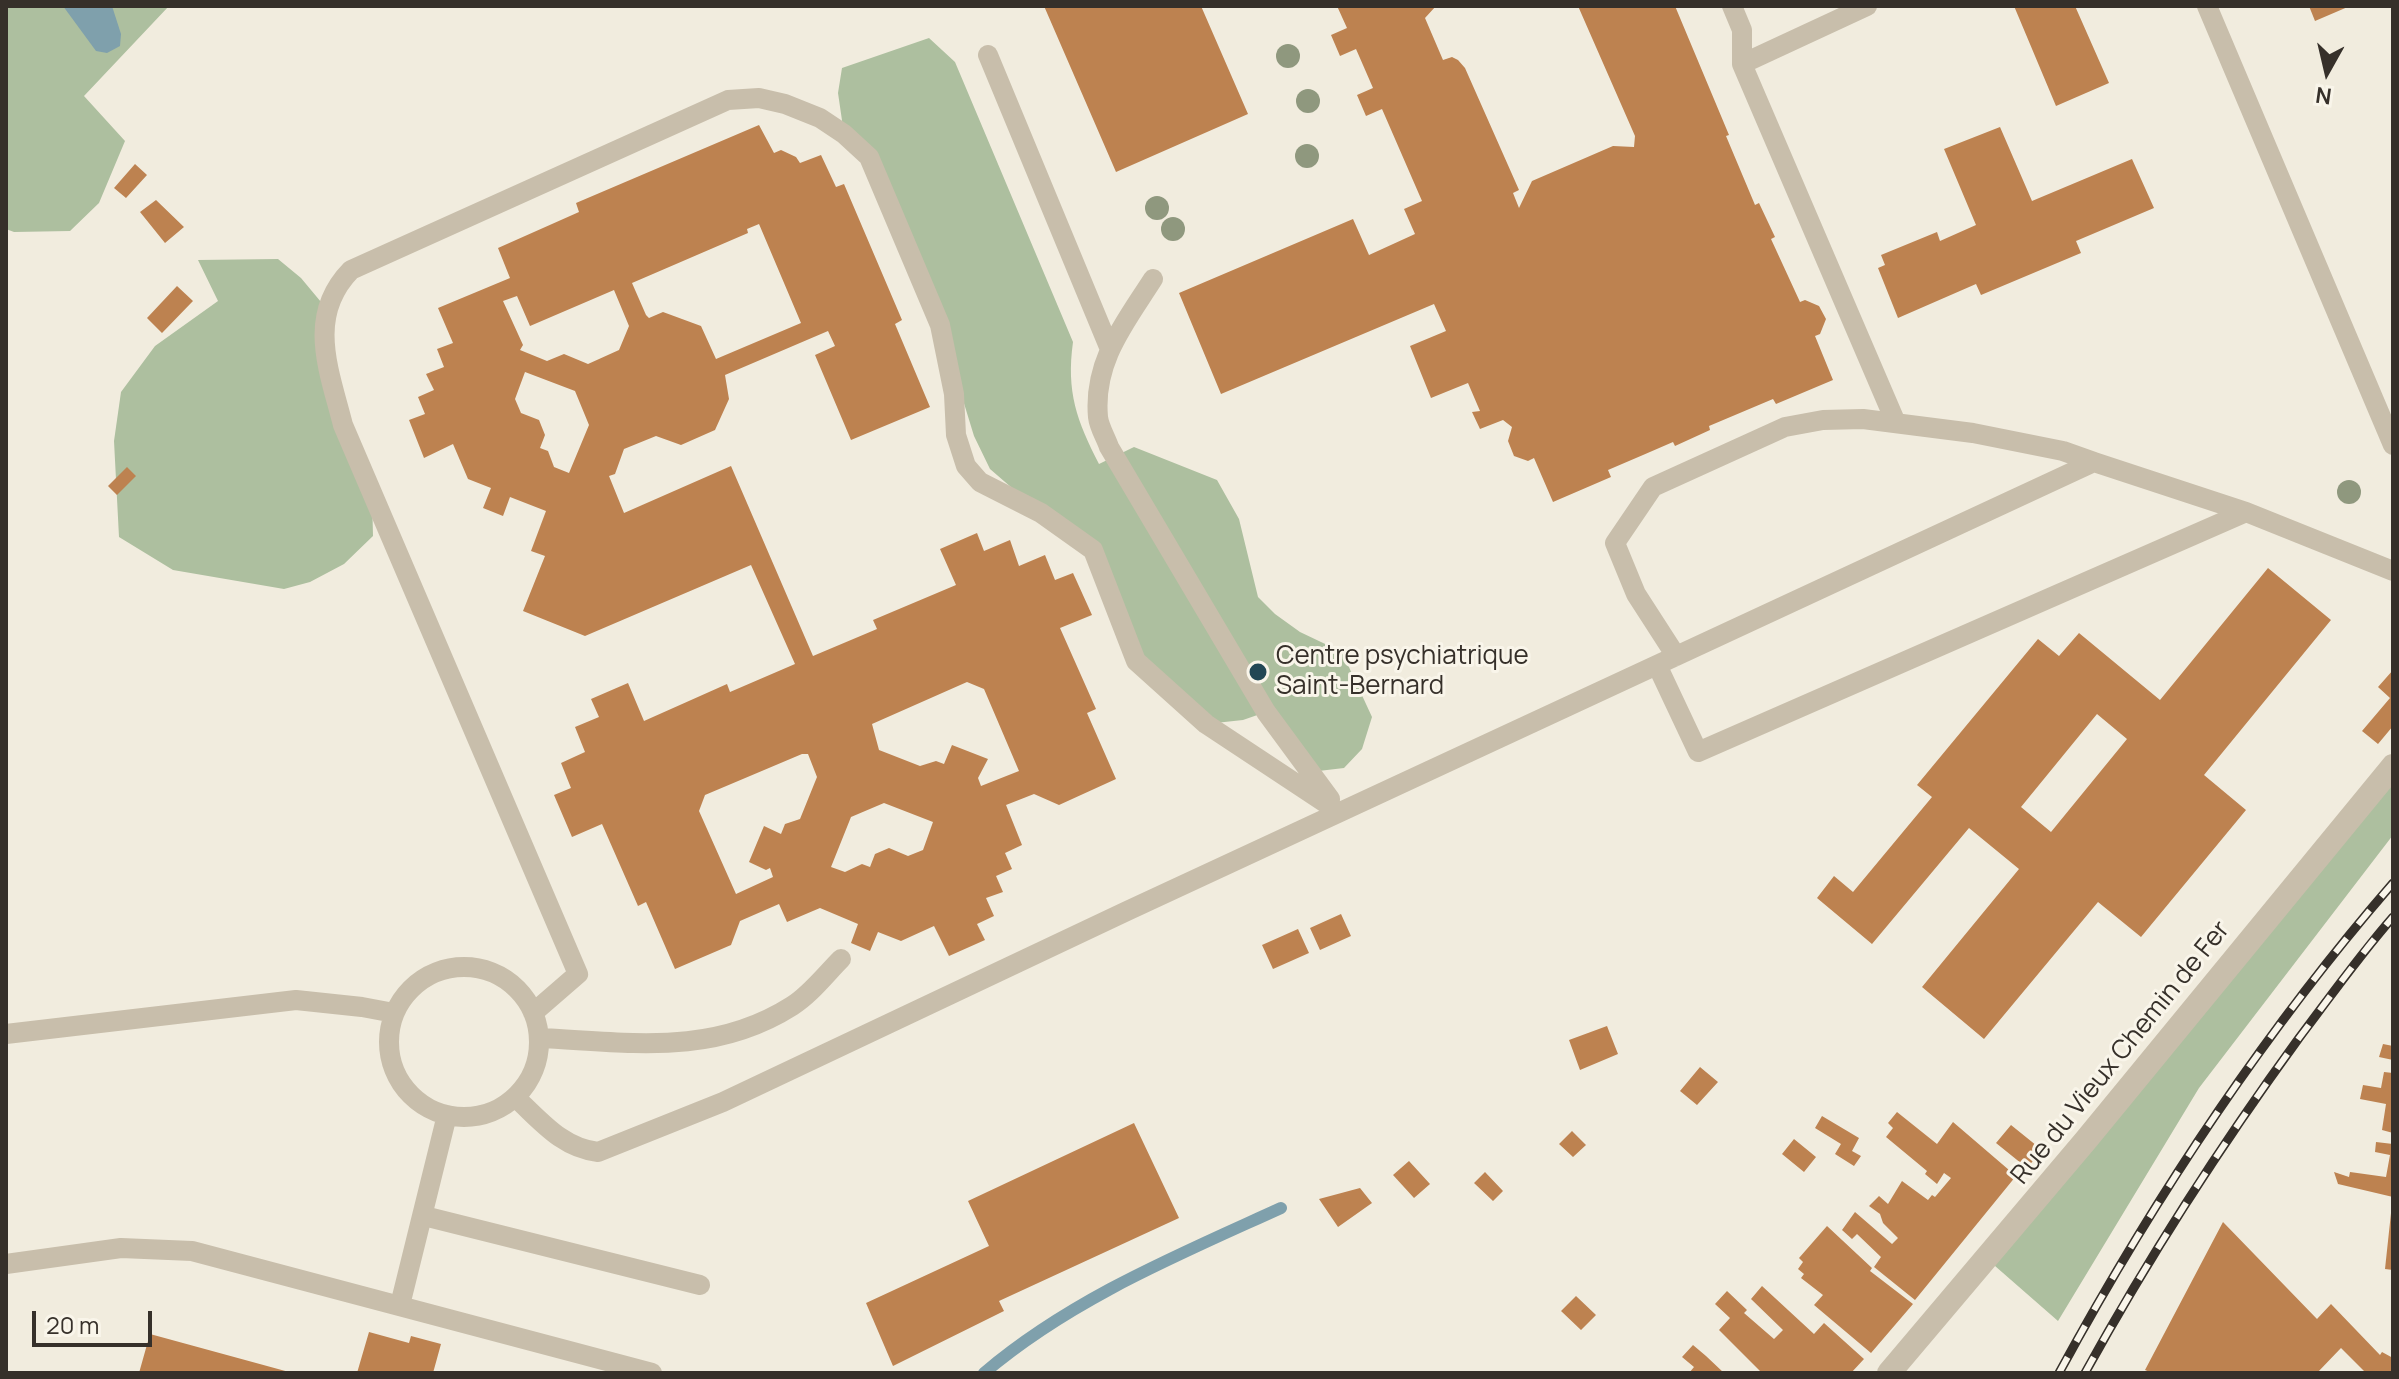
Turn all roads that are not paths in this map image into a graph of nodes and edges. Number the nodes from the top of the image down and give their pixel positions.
1 (1732, 6) edge
2 (1867, 6) edge
3 (2207, 6) edge
4 (988, 55) dead end
5 (1742, 64) junction
6 (1153, 279) dead end
7 (1109, 347) junction
8 (1896, 423) junction
9 (2393, 445) edge
10 (2094, 462) junction
11 (2246, 512) junction
12 (2393, 571) edge
13 (1676, 656) junction
14 (1657, 665) junction
15 (2393, 766) edge
16 (1339, 812) junction
17 (841, 959) dead end
18 (394, 1013) junction
19 (533, 1013) junction
20 (6, 1034) edge
21 (539, 1038) junction
22 (515, 1097) junction
23 (447, 1115) junction
24 (424, 1216) junction
25 (6, 1264) edge
26 (700, 1285) dead end
27 (400, 1305) junction
28 (652, 1373) edge
29 (1889, 1373) edge

1 - 5 lane
2 - 5 lane
3 - 9 lane
4 - 7 lane
5 - 8 lane
6 - 7 lane
7 - 16 lane
8 - 10 lane
8 - 13 lane
10 - 11 lane
10 - 13 lane
11 - 12 lane
11 - 14 lane
13 - 14 lane
14 - 16 lane
15 - 29 street, Rue du Vieux Chemin de Fer
16 - 19 lane
16 - 22 lane
17 - 21 lane
18 - 19 lane
18 - 20 lane
18 - 23 lane
19 - 21 lane
21 - 22 lane
22 - 23 lane
23 - 24 lane
24 - 26 lane
24 - 27 lane
25 - 27 lane
27 - 28 lane

